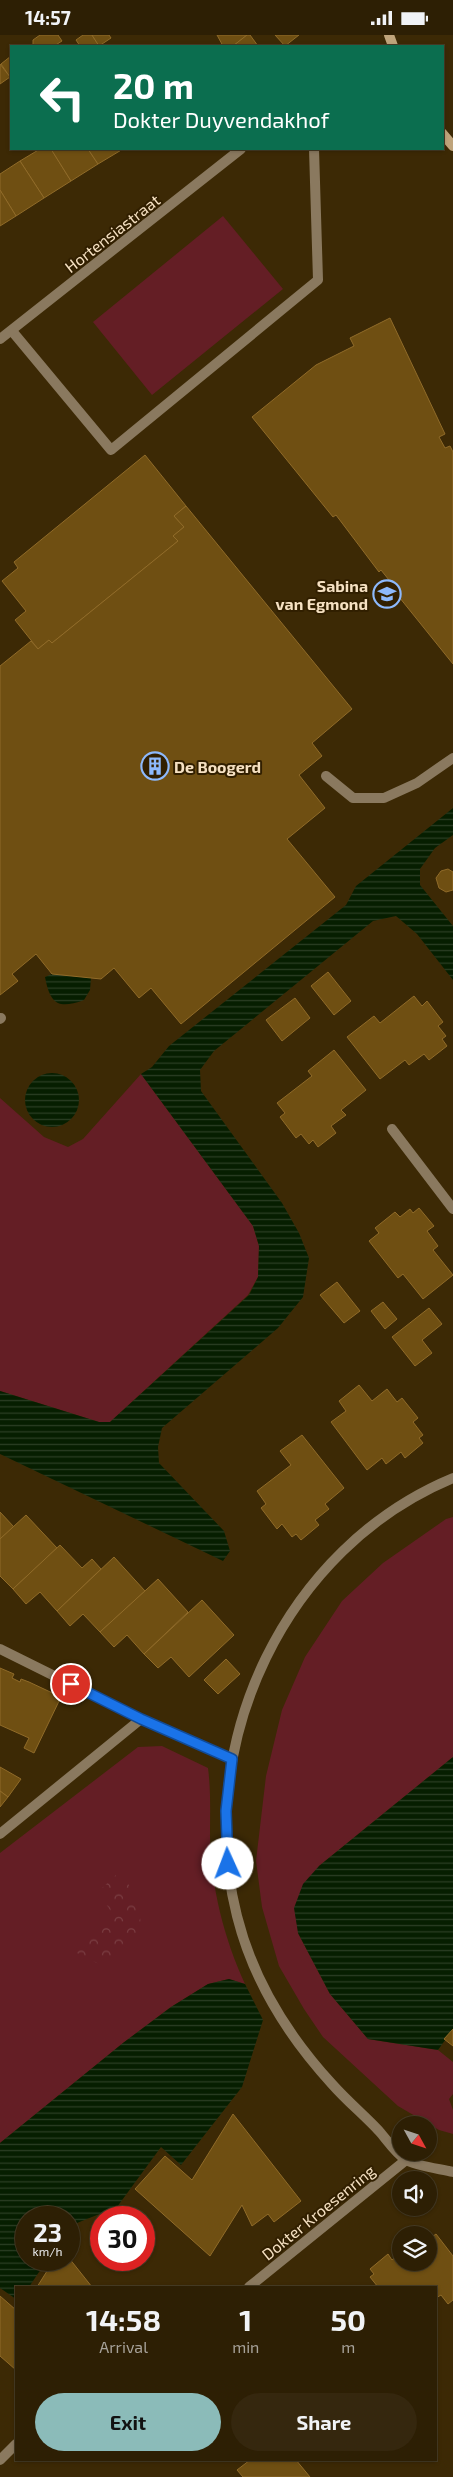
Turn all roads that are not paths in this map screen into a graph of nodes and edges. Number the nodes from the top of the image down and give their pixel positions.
1 (444, 135) edge
2 (453, 146) edge
3 (240, 150) edge
4 (314, 150) edge
5 (12, 331) junction
6 (0, 339) edge
7 (453, 759) edge
8 (326, 776) dead end
9 (392, 1129) dead end
10 (453, 1209) edge
11 (453, 1478) edge
12 (0, 1649) edge
13 (141, 1719) junction
14 (232, 1759) junction
15 (0, 1834) edge
16 (392, 2146) edge
17 (406, 2161) joint
18 (453, 2172) edge
19 (250, 2286) edge
20 (15, 2445) edge
21 (0, 2459) edge

1 - 2 street
3 - 5 street, Hortensiastraat
4 - 5 street
5 - 6 street, Hortensiastraat
7 - 8 street
9 - 10 street
11 - 14 street
12 - 13 street
13 - 14 street
13 - 15 street
14 - 16 street
17 - 18 street
17 - 19 street, Dokter Kroesenring
20 - 21 street

